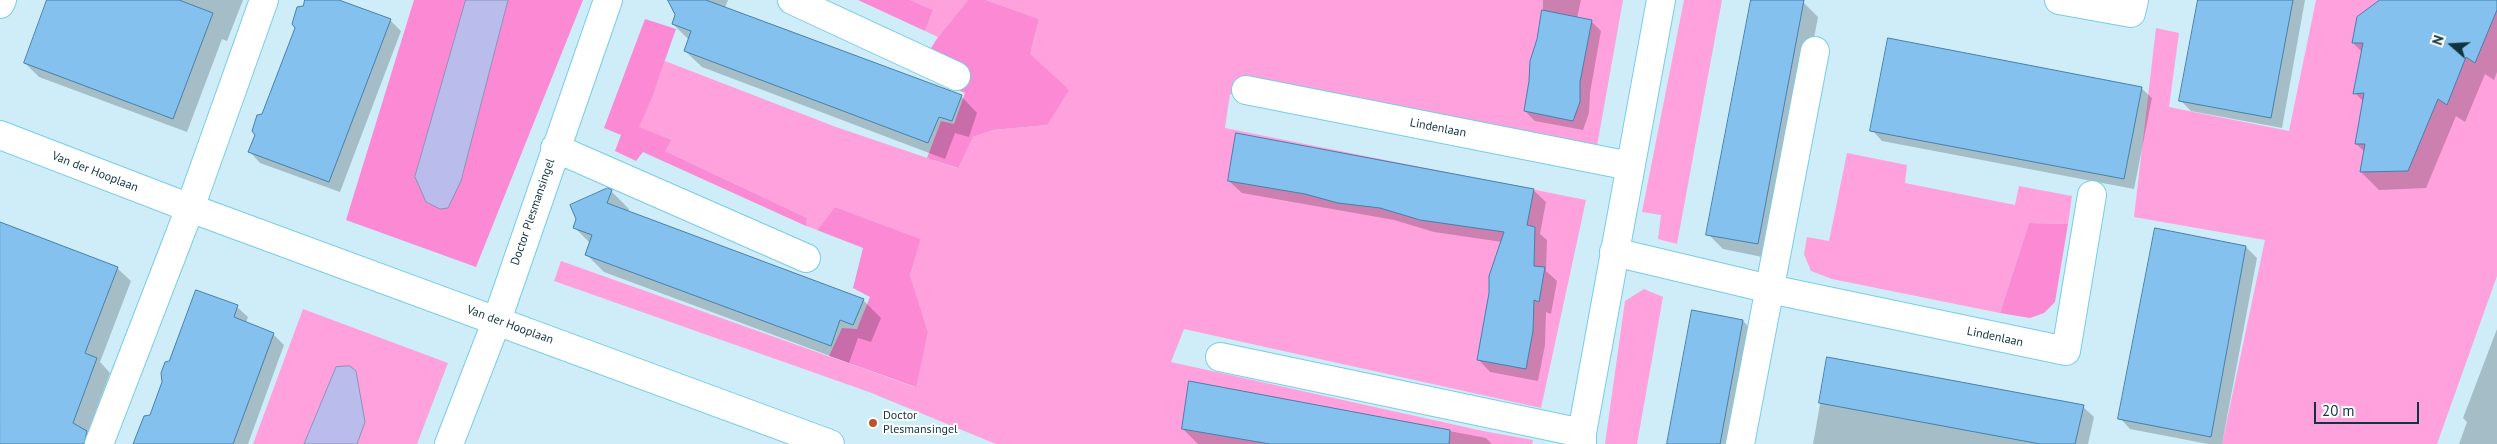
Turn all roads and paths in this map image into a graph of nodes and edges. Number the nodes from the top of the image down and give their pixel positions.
1 (2, 0) edge
2 (264, 0) edge
3 (608, 0) edge
4 (792, 0) edge
5 (1660, 0) edge
6 (2059, 0) edge
7 (2134, 0) edge
8 (0, 4) edge
9 (1815, 51) dead end
10 (956, 76) dead end
11 (1246, 90) dead end
12 (0, 135) edge
13 (556, 148) junction
14 (1630, 166) junction
15 (2092, 195) dead end
16 (190, 208) junction
17 (1614, 252) junction
18 (806, 258) dead end
19 (1770, 289) junction
20 (497, 320) junction
21 (1220, 356) dead end
22 (1578, 440) edge
23 (99, 444) edge
24 (449, 444) edge
25 (830, 444) edge
26 (1740, 444) edge

1 - 8 street
2 - 16 street
3 - 13 street, Doctor Plesmansingel
4 - 10 street
5 - 14 street
6 - 7 street
9 - 19 street
11 - 14 street, Lindenlaan
12 - 16 street, Van der Hooplaan
13 - 18 street, Doctor Plesmansingel
13 - 20 street, Doctor Plesmansingel
14 - 17 street
15 - 19 street, Lindenlaan
16 - 20 street, Van der Hooplaan
16 - 23 street
17 - 19 street, Lindenlaan
17 - 22 street
19 - 26 street
20 - 24 street, Doctor Plesmansingel
20 - 25 street, Van der Hooplaan
21 - 22 street

